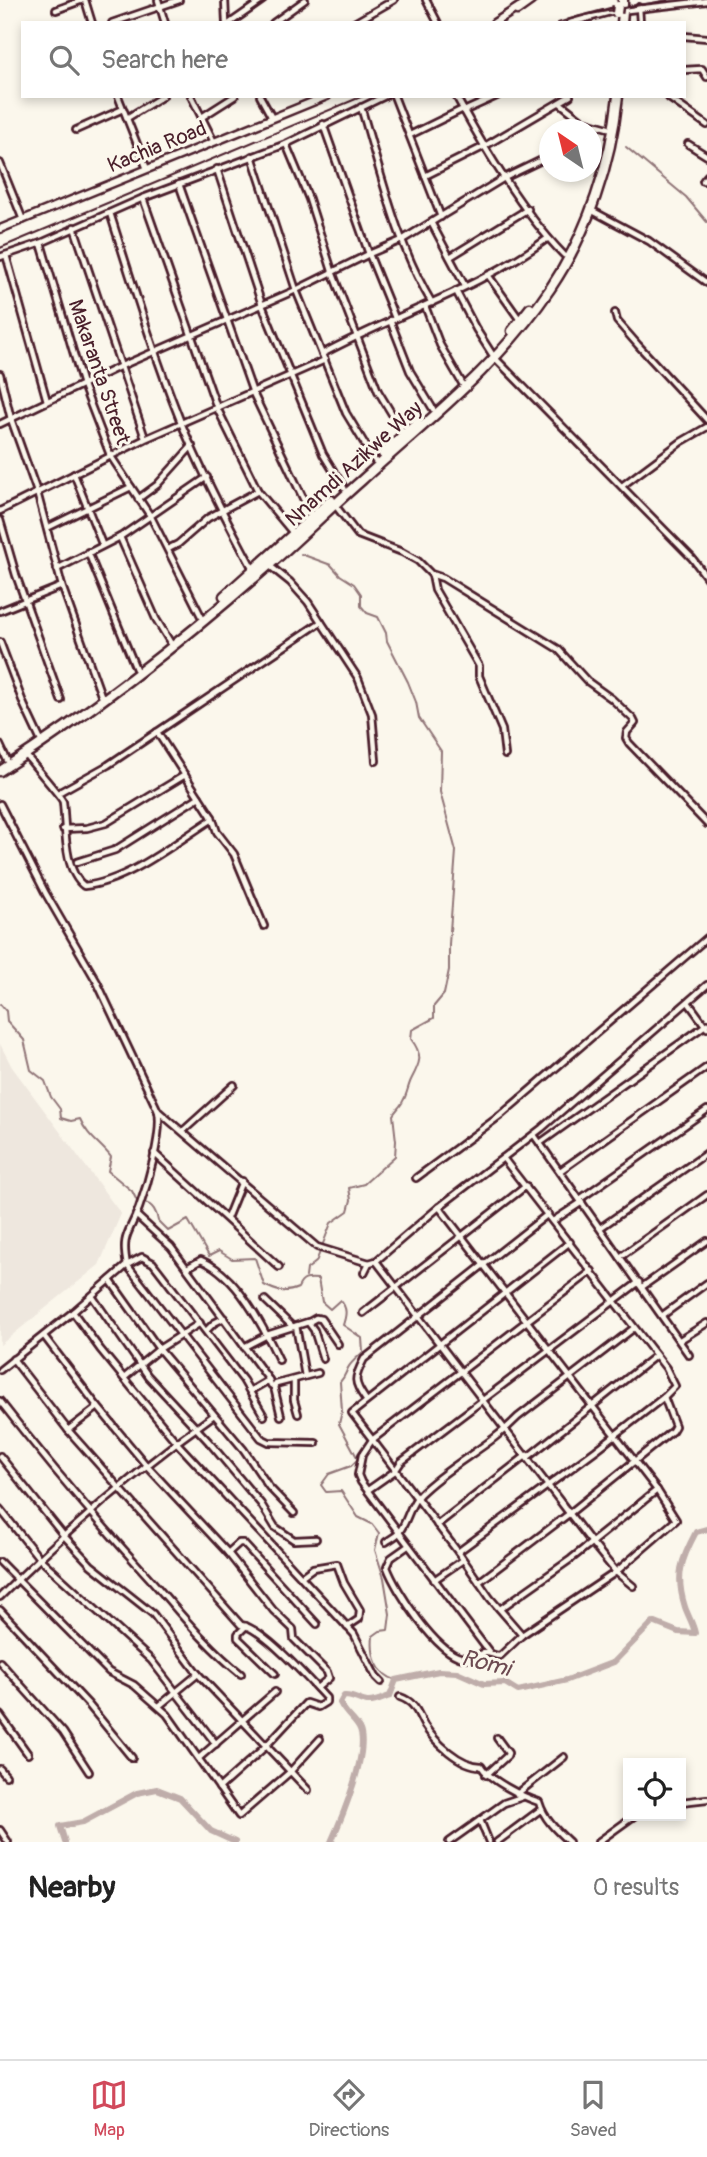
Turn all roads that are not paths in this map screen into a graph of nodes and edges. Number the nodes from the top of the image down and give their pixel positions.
1 (84, 0) edge
2 (158, 0) edge
3 (179, 0) edge
4 (225, 0) edge
5 (263, 0) edge
6 (305, 0) edge
7 (394, 0) edge
8 (426, 0) edge
9 (526, 0) edge
10 (531, 0) edge
11 (707, 1) edge
12 (160, 6) junction
13 (639, 7) junction
14 (57, 10) dead end
15 (517, 10) junction
16 (91, 21) edge
17 (118, 21) edge
18 (164, 21) edge
19 (228, 21) edge
20 (231, 21) edge
21 (277, 21) edge
22 (358, 21) edge
23 (437, 21) edge
24 (498, 21) edge
25 (577, 21) edge
26 (640, 21) edge
27 (686, 36) edge
28 (707, 38) edge
29 (705, 68) edge
30 (686, 69) edge
31 (707, 77) edge
32 (119, 98) edge
33 (160, 98) edge
34 (192, 98) edge
35 (232, 98) edge
36 (261, 98) edge
37 (322, 98) edge
38 (381, 98) edge
39 (395, 98) edge
40 (457, 98) edge
41 (492, 98) edge
42 (567, 98) edge
43 (613, 98) edge
44 (618, 98) edge
45 (668, 98) edge
46 (560, 103) junction
47 (361, 107) junction
48 (123, 109) junction
49 (464, 110) junction
50 (202, 117) junction
51 (127, 118) junction
52 (272, 118) junction
53 (323, 124) junction
54 (707, 125) edge
55 (608, 128) junction
56 (76, 130) dead end
57 (410, 135) junction
58 (214, 142) junction
59 (286, 144) junction
60 (688, 144) dead end
61 (485, 146) junction
62 (253, 156) junction
63 (707, 156) edge
64 (539, 161) edge
65 (0, 163) edge
66 (217, 169) junction
67 (147, 170) junction
68 (425, 176) junction
69 (707, 176) edge
70 (503, 178) junction
71 (703, 181) dead end
72 (179, 184) junction
73 (143, 198) junction
74 (528, 209) junction
75 (590, 209) junction
76 (110, 213) junction
77 (442, 216) junction
78 (23, 220) junction
79 (432, 224) junction
80 (74, 227) junction
81 (0, 229) edge
82 (548, 238) junction
83 (402, 240) junction
84 (41, 243) junction
85 (369, 254) junction
86 (564, 255) junction
87 (3, 256) edge
88 (450, 257) junction
89 (333, 274) junction
90 (488, 275) junction
91 (707, 283) edge
92 (465, 286) junction
93 (296, 290) junction
94 (456, 291) junction
95 (432, 303) junction
96 (262, 304) junction
97 (425, 306) junction
98 (615, 313) dead end
99 (226, 319) junction
100 (393, 319) junction
101 (521, 321) junction
102 (190, 335) junction
103 (356, 336) junction
104 (155, 352) junction
105 (321, 354) junction
106 (494, 356) junction
107 (325, 360) junction
108 (120, 367) junction
109 (0, 374) edge
110 (291, 377) junction
111 (462, 383) junction
112 (83, 385) junction
113 (253, 393) junction
114 (47, 401) junction
115 (217, 408) junction
116 (433, 409) junction
117 (11, 419) junction
118 (707, 420) edge
119 (181, 423) junction
120 (0, 424) edge
121 (707, 427) edge
122 (404, 434) junction
123 (145, 439) junction
124 (192, 446) junction
125 (110, 455) junction
126 (375, 461) junction
127 (74, 474) junction
128 (207, 477) junction
129 (622, 486) junction
130 (131, 487) junction
131 (344, 488) junction
132 (258, 491) junction
133 (37, 492) junction
134 (138, 499) junction
135 (335, 504) junction
136 (87, 510) junction
137 (222, 510) junction
138 (0, 511) edge
139 (151, 517) junction
140 (312, 517) junction
141 (0, 520) edge
142 (47, 528) junction
143 (293, 534) junction
144 (120, 537) junction
145 (102, 544) junction
146 (168, 549) junction
147 (88, 552) junction
148 (269, 565) junction
149 (57, 569) junction
150 (253, 569) junction
151 (431, 574) junction
152 (707, 578) edge
153 (62, 586) junction
154 (26, 600) junction
155 (0, 611) edge
156 (201, 616) junction
157 (321, 622) junction
158 (0, 642) edge
159 (170, 642) junction
160 (136, 669) junction
161 (102, 695) junction
162 (61, 700) dead end
163 (158, 732) junction
164 (40, 739) junction
165 (0, 745) edge
166 (25, 754) junction
167 (505, 755) dead end
168 (376, 761) dead end
169 (4, 763) edge
170 (0, 771) edge
171 (185, 775) junction
172 (58, 793) junction
173 (199, 797) junction
174 (0, 804) edge
175 (212, 817) junction
176 (707, 824) edge
177 (64, 829) junction
178 (77, 862) dead end
179 (264, 926) dead end
180 (707, 939) edge
181 (707, 985) edge
182 (688, 1002) junction
183 (706, 1026) edge
184 (707, 1067) edge
185 (234, 1085) dead end
186 (707, 1110) edge
187 (158, 1111) junction
188 (183, 1131) junction
189 (534, 1135) junction
190 (540, 1143) junction
191 (154, 1153) junction
192 (707, 1153) edge
193 (503, 1158) junction
194 (560, 1171) junction
195 (416, 1178) dead end
196 (242, 1181) junction
197 (526, 1186) junction
198 (707, 1195) edge
199 (581, 1200) junction
200 (439, 1207) junction
201 (137, 1212) junction
202 (548, 1214) junction
203 (227, 1217) junction
204 (554, 1221) junction
205 (600, 1228) junction
206 (461, 1236) junction
207 (707, 1241) edge
208 (570, 1242) junction
209 (621, 1257) junction
210 (376, 1261) junction
211 (369, 1263) junction
212 (127, 1265) junction
213 (483, 1265) junction
214 (279, 1267) dead end
215 (187, 1268) junction
216 (592, 1271) junction
217 (364, 1273) dead end
218 (110, 1280) junction
219 (707, 1283) edge
220 (641, 1284) junction
221 (397, 1287) junction
222 (504, 1293) junction
223 (92, 1296) junction
224 (265, 1300) dead end
225 (614, 1300) junction
226 (672, 1308) junction
227 (659, 1310) junction
228 (73, 1312) junction
229 (363, 1313) dead end
230 (419, 1315) junction
231 (663, 1315) junction
232 (225, 1318) junction
233 (527, 1321) junction
234 (308, 1322) junction
235 (200, 1323) junction
236 (707, 1323) edge
237 (294, 1326) junction
238 (634, 1328) junction
239 (206, 1331) junction
240 (267, 1335) junction
241 (44, 1336) junction
242 (180, 1336) junction
243 (680, 1340) junction
244 (440, 1343) junction
245 (338, 1344) dead end
246 (244, 1347) junction
247 (159, 1349) junction
248 (549, 1351) junction
249 (655, 1356) junction
250 (690, 1356) dead end
251 (13, 1359) junction
252 (323, 1359) dead end
253 (279, 1360) dead end
254 (141, 1363) junction
255 (0, 1370) edge
256 (461, 1370) junction
257 (318, 1373) dead end
258 (305, 1376) junction
259 (124, 1378) junction
260 (569, 1378) junction
261 (269, 1380) junction
262 (294, 1380) junction
263 (274, 1387) junction
264 (250, 1391) junction
265 (664, 1397) junction
266 (484, 1399) junction
267 (366, 1400) junction
268 (0, 1401) edge
269 (98, 1407) junction
270 (591, 1407) junction
271 (298, 1414) dead end
272 (214, 1415) junction
273 (264, 1416) dead end
274 (281, 1416) dead end
275 (196, 1428) junction
276 (506, 1429) junction
277 (68, 1430) junction
278 (613, 1435) junction
279 (372, 1440) junction
280 (177, 1443) junction
281 (316, 1443) dead end
282 (0, 1456) edge
283 (527, 1456) junction
284 (634, 1462) junction
285 (146, 1465) junction
286 (395, 1471) junction
287 (548, 1484) junction
288 (119, 1489) junction
289 (368, 1490) junction
290 (657, 1490) junction
291 (417, 1497) junction
292 (0, 1509) edge
293 (92, 1513) junction
294 (294, 1513) dead end
295 (570, 1514) junction
296 (437, 1525) junction
297 (399, 1533) junction
298 (64, 1536) junction
299 (316, 1539) dead end
300 (386, 1542) dead end
301 (592, 1543) junction
302 (408, 1546) junction
303 (458, 1552) junction
304 (228, 1553) junction
305 (39, 1558) junction
306 (463, 1560) junction
307 (0, 1562) edge
308 (616, 1572) junction
309 (302, 1576) junction
310 (17, 1580) junction
311 (435, 1580) junction
312 (478, 1581) junction
313 (633, 1586) dead end
314 (0, 1597) edge
315 (500, 1609) junction
316 (0, 1610) edge
317 (317, 1624) dead end
318 (247, 1625) junction
319 (347, 1627) junction
320 (522, 1635) junction
321 (490, 1653) junction
322 (0, 1662) edge
323 (198, 1674) junction
324 (241, 1674) dead end
325 (275, 1674) dead end
326 (381, 1682) dead end
327 (317, 1688) junction
328 (175, 1691) junction
329 (275, 1692) dead end
330 (400, 1697) dead end
331 (159, 1706) junction
332 (0, 1715) edge
333 (242, 1721) junction
334 (498, 1738) dead end
335 (320, 1739) dead end
336 (216, 1744) junction
337 (265, 1746) junction
338 (28, 1754) dead end
339 (564, 1757) dead end
340 (132, 1758) dead end
341 (199, 1758) junction
342 (0, 1769) edge
343 (89, 1772) dead end
344 (290, 1772) junction
345 (486, 1775) junction
346 (6, 1776) dead end
347 (219, 1788) junction
348 (308, 1790) dead end
349 (519, 1795) junction
350 (707, 1799) edge
351 (686, 1801) edge
352 (540, 1810) junction
353 (480, 1820) junction
354 (627, 1821) edge
355 (0, 1830) edge
356 (8, 1842) edge
357 (449, 1842) edge
358 (489, 1842) edge
359 (497, 1842) edge
360 (569, 1842) edge
361 (598, 1842) edge

1 - 14 street
1 - 16 street
2 - 12 street
3 - 12 street
4 - 19 street
5 - 20 street
6 - 21 street
7 - 22 street
8 - 23 street
9 - 15 main road
10 - 15 highway
11 - 13 street
12 - 17 street
12 - 18 street
13 - 25 street
13 - 26 street
15 - 24 main road
27 - 28 street
29 - 30 street
29 - 31 street
32 - 48 street
33 - 51 street
34 - 50 street
35 - 50 street
36 - 52 street
37 - 52 main road, Kachia Road
38 - 47 street
39 - 57 street
40 - 49 street
41 - 49 street
42 - 46 street
43 - 55 highway, Nnamdi Azikwe Way
44 - 75 highway, Nnamdi Azikwe Way
45 - 54 street
46 - 55 street
46 - 61 street
47 - 53 street
47 - 83 street
48 - 51 street
48 - 56 street
49 - 57 street
49 - 61 street
50 - 58 street
51 - 67 street
52 - 58 main road, Kachia Road
53 - 59 street
53 - 85 street
55 - 86 highway, Nnamdi Azikwe Way
57 - 68 street
58 - 67 main road, Kachia Road
59 - 62 street
59 - 89 street
60 - 63 street
61 - 68 street
61 - 70 street
62 - 66 street
62 - 93 street
64 - 70 street
65 - 78 street
66 - 72 street
66 - 96 street
67 - 78 main road, Kachia Road
68 - 77 street
69 - 71 street
70 - 74 street
70 - 77 street
72 - 73 street
72 - 99 street
73 - 76 street
73 - 102 street
74 - 82 street
74 - 88 street
75 - 91 street
75 - 106 highway, Nnamdi Azikwe Way
76 - 80 street
76 - 104 street
77 - 79 street
78 - 81 main road, Kachia Road
79 - 83 street
79 - 88 street
80 - 84 street
80 - 108 street
82 - 86 street
82 - 90 street
83 - 85 street
83 - 95 street
84 - 87 street
84 - 112 street, Makaranta Street
85 - 89 street
85 - 100 street
86 - 101 highway, Nnamdi Azikwe Way
87 - 114 street
88 - 92 street
89 - 93 street
89 - 103 street
90 - 92 street
90 - 101 street
92 - 94 street
93 - 96 street
93 - 105 street
94 - 95 street
94 - 106 street
95 - 97 street
96 - 99 street
96 - 110 street
97 - 100 street
97 - 111 street
98 - 118 street
99 - 102 street
99 - 113 street
100 - 103 street
100 - 116 street
101 - 106 highway, Nnamdi Azikwe Way
102 - 104 street
102 - 115 street
103 - 105 street
103 - 122 street
104 - 108 street
104 - 119 street
105 - 107 street
106 - 111 highway, Nnamdi Azikwe Way
106 - 129 street
106 - 135 highway, Nnamdi Azikwe Way
107 - 110 street
107 - 126 street
108 - 112 street
108 - 123 street
109 - 117 street
110 - 113 street
110 - 131 street
111 - 116 highway, Nnamdi Azikwe Way
112 - 114 street
112 - 125 street, Makaranta Street
113 - 115 street
113 - 140 street
114 - 117 street
115 - 119 street
115 - 132 street
116 - 122 highway, Nnamdi Azikwe Way
117 - 120 street
117 - 133 street
119 - 123 street
119 - 124 street
121 - 129 street
122 - 126 highway, Nnamdi Azikwe Way
123 - 125 street
124 - 128 street
124 - 134 street
125 - 127 street
125 - 130 street, Makaranta Street
126 - 131 highway, Nnamdi Azikwe Way
127 - 133 street
127 - 136 street
128 - 137 street
128 - 139 street
129 - 152 street
130 - 134 street, Makaranta Street
130 - 136 street
131 - 140 highway, Nnamdi Azikwe Way
132 - 137 street
132 - 143 street
133 - 138 street
133 - 142 street
134 - 139 street, Makaranta Street
135 - 148 highway, Nnamdi Azikwe Way
135 - 151 street
136 - 142 street
136 - 145 street
137 - 146 street
137 - 150 street
139 - 144 street
139 - 146 street, Makaranta Street
140 - 143 highway, Nnamdi Azikwe Way
141 - 154 street
142 - 149 street
143 - 150 highway, Nnamdi Azikwe Way
144 - 145 street
144 - 159 street
145 - 147 street
146 - 156 street, Makaranta Street
147 - 149 street
147 - 160 street
148 - 157 street
148 - 166 highway, Nnamdi Azikwe Way
149 - 153 street
150 - 156 highway, Nnamdi Azikwe Way
151 - 167 street
151 - 176 street
153 - 154 street
153 - 161 street
154 - 155 street
154 - 162 street
156 - 159 highway, Nnamdi Azikwe Way
157 - 163 street
157 - 168 street
158 - 164 street
159 - 160 highway, Nnamdi Azikwe Way
160 - 161 highway, Nnamdi Azikwe Way
161 - 164 highway, Nnamdi Azikwe Way
163 - 171 street
163 - 172 street
164 - 169 highway, Nnamdi Azikwe Way
165 - 169 street
166 - 170 highway, Nnamdi Azikwe Way
166 - 172 street
171 - 173 street
171 - 177 street
172 - 177 street
173 - 175 street
173 - 178 street
174 - 187 street
175 - 177 street
175 - 179 street
180 - 195 street
181 - 182 street
182 - 183 street
182 - 189 street
183 - 190 street
184 - 194 street
185 - 188 street
186 - 199 street
187 - 188 street
187 - 191 street
188 - 196 street
189 - 190 street
189 - 193 street
190 - 194 street
191 - 201 street
191 - 203 street
192 - 205 street
193 - 197 street
193 - 200 street
194 - 199 street
196 - 203 street
196 - 211 street
197 - 202 street
197 - 206 street
198 - 209 street
199 - 204 street
199 - 205 street
200 - 206 street
200 - 210 street
201 - 212 street
201 - 215 street
202 - 204 street
202 - 213 street
203 - 214 street
204 - 208 street
205 - 209 street
206 - 213 street
206 - 221 street
207 - 220 street
208 - 216 street
208 - 222 street
209 - 220 street
210 - 211 street
210 - 221 street
211 - 217 street
212 - 218 street
212 - 235 street
212 - 242 street
213 - 222 street
213 - 230 street
215 - 232 street
215 - 240 street
216 - 225 street
216 - 233 street
218 - 223 street
218 - 247 street
219 - 226 street
220 - 225 street
220 - 227 street
221 - 229 street
221 - 230 street
222 - 233 street
222 - 244 street
223 - 228 street
223 - 254 street
224 - 237 street
225 - 238 street
225 - 248 street
226 - 227 street
226 - 231 street
227 - 231 street
228 - 241 street
228 - 259 street
230 - 244 street
230 - 267 street
231 - 243 street
232 - 239 street
232 - 246 street
233 - 248 street
233 - 256 street
234 - 237 street
234 - 245 street
234 - 252 street
235 - 239 street
235 - 242 street
236 - 243 street
237 - 240 street
237 - 258 street
238 - 249 street
238 - 260 street
239 - 264 street
240 - 246 street
240 - 253 street
241 - 251 street
241 - 269 street
242 - 247 street
242 - 281 street
243 - 250 street
244 - 256 street
244 - 267 street
246 - 261 street
247 - 254 street
247 - 272 street
248 - 260 street
248 - 266 street
249 - 265 street
249 - 270 street
251 - 255 street
251 - 277 street
254 - 259 street
254 - 275 street
256 - 266 street
256 - 279 street
257 - 258 street
258 - 262 street
259 - 280 street
260 - 270 street
260 - 276 street
261 - 263 street
261 - 264 street
262 - 263 street
262 - 271 street
263 - 274 street
264 - 273 street
265 - 278 street
265 - 284 street
266 - 276 street
266 - 286 street
267 - 279 street
268 - 293 street
269 - 277 street
269 - 285 street
270 - 278 street
270 - 283 street
272 - 275 street
272 - 294 street
275 - 280 street
275 - 299 street
276 - 283 street
276 - 291 street
277 - 288 street
278 - 284 street
278 - 287 street
279 - 286 street
279 - 289 street
280 - 285 street
280 - 309 street
282 - 298 street
283 - 287 street
283 - 296 street
284 - 290 street
284 - 295 street
285 - 288 street
285 - 304 street
286 - 289 street
286 - 291 street
287 - 295 street
287 - 303 street
288 - 293 street
288 - 318 street
289 - 297 street
290 - 301 street
290 - 308 street
291 - 296 street
291 - 297 street
292 - 305 street
293 - 298 street
293 - 324 street
295 - 301 street
295 - 312 street
296 - 303 street
297 - 300 street
297 - 302 street
298 - 305 street
298 - 323 street
301 - 308 street
301 - 315 street
302 - 311 street
302 - 321 street
303 - 306 street
304 - 317 street
304 - 327 street
305 - 310 street
305 - 328 street
306 - 311 street
306 - 312 street
307 - 310 street
308 - 313 street
308 - 320 street
309 - 319 street
309 - 319 street
310 - 314 street
310 - 331 street
311 - 321 street
312 - 315 street
315 - 320 street
316 - 340 street
318 - 325 street
318 - 327 street
319 - 326 street
320 - 321 street
322 - 343 street
323 - 328 street
323 - 333 street
327 - 337 street
328 - 331 street
328 - 336 street
329 - 333 street
330 - 345 street
331 - 341 street
332 - 338 street
333 - 336 street
333 - 337 street
334 - 345 street
335 - 344 street
336 - 341 street
337 - 344 street
337 - 347 street
339 - 349 street
341 - 347 street
342 - 346 street
344 - 347 street
344 - 348 street
345 - 349 street
349 - 352 street
349 - 353 street
350 - 351 street
352 - 359 street
352 - 360 street
353 - 357 street
353 - 358 street
354 - 361 street
355 - 356 street

